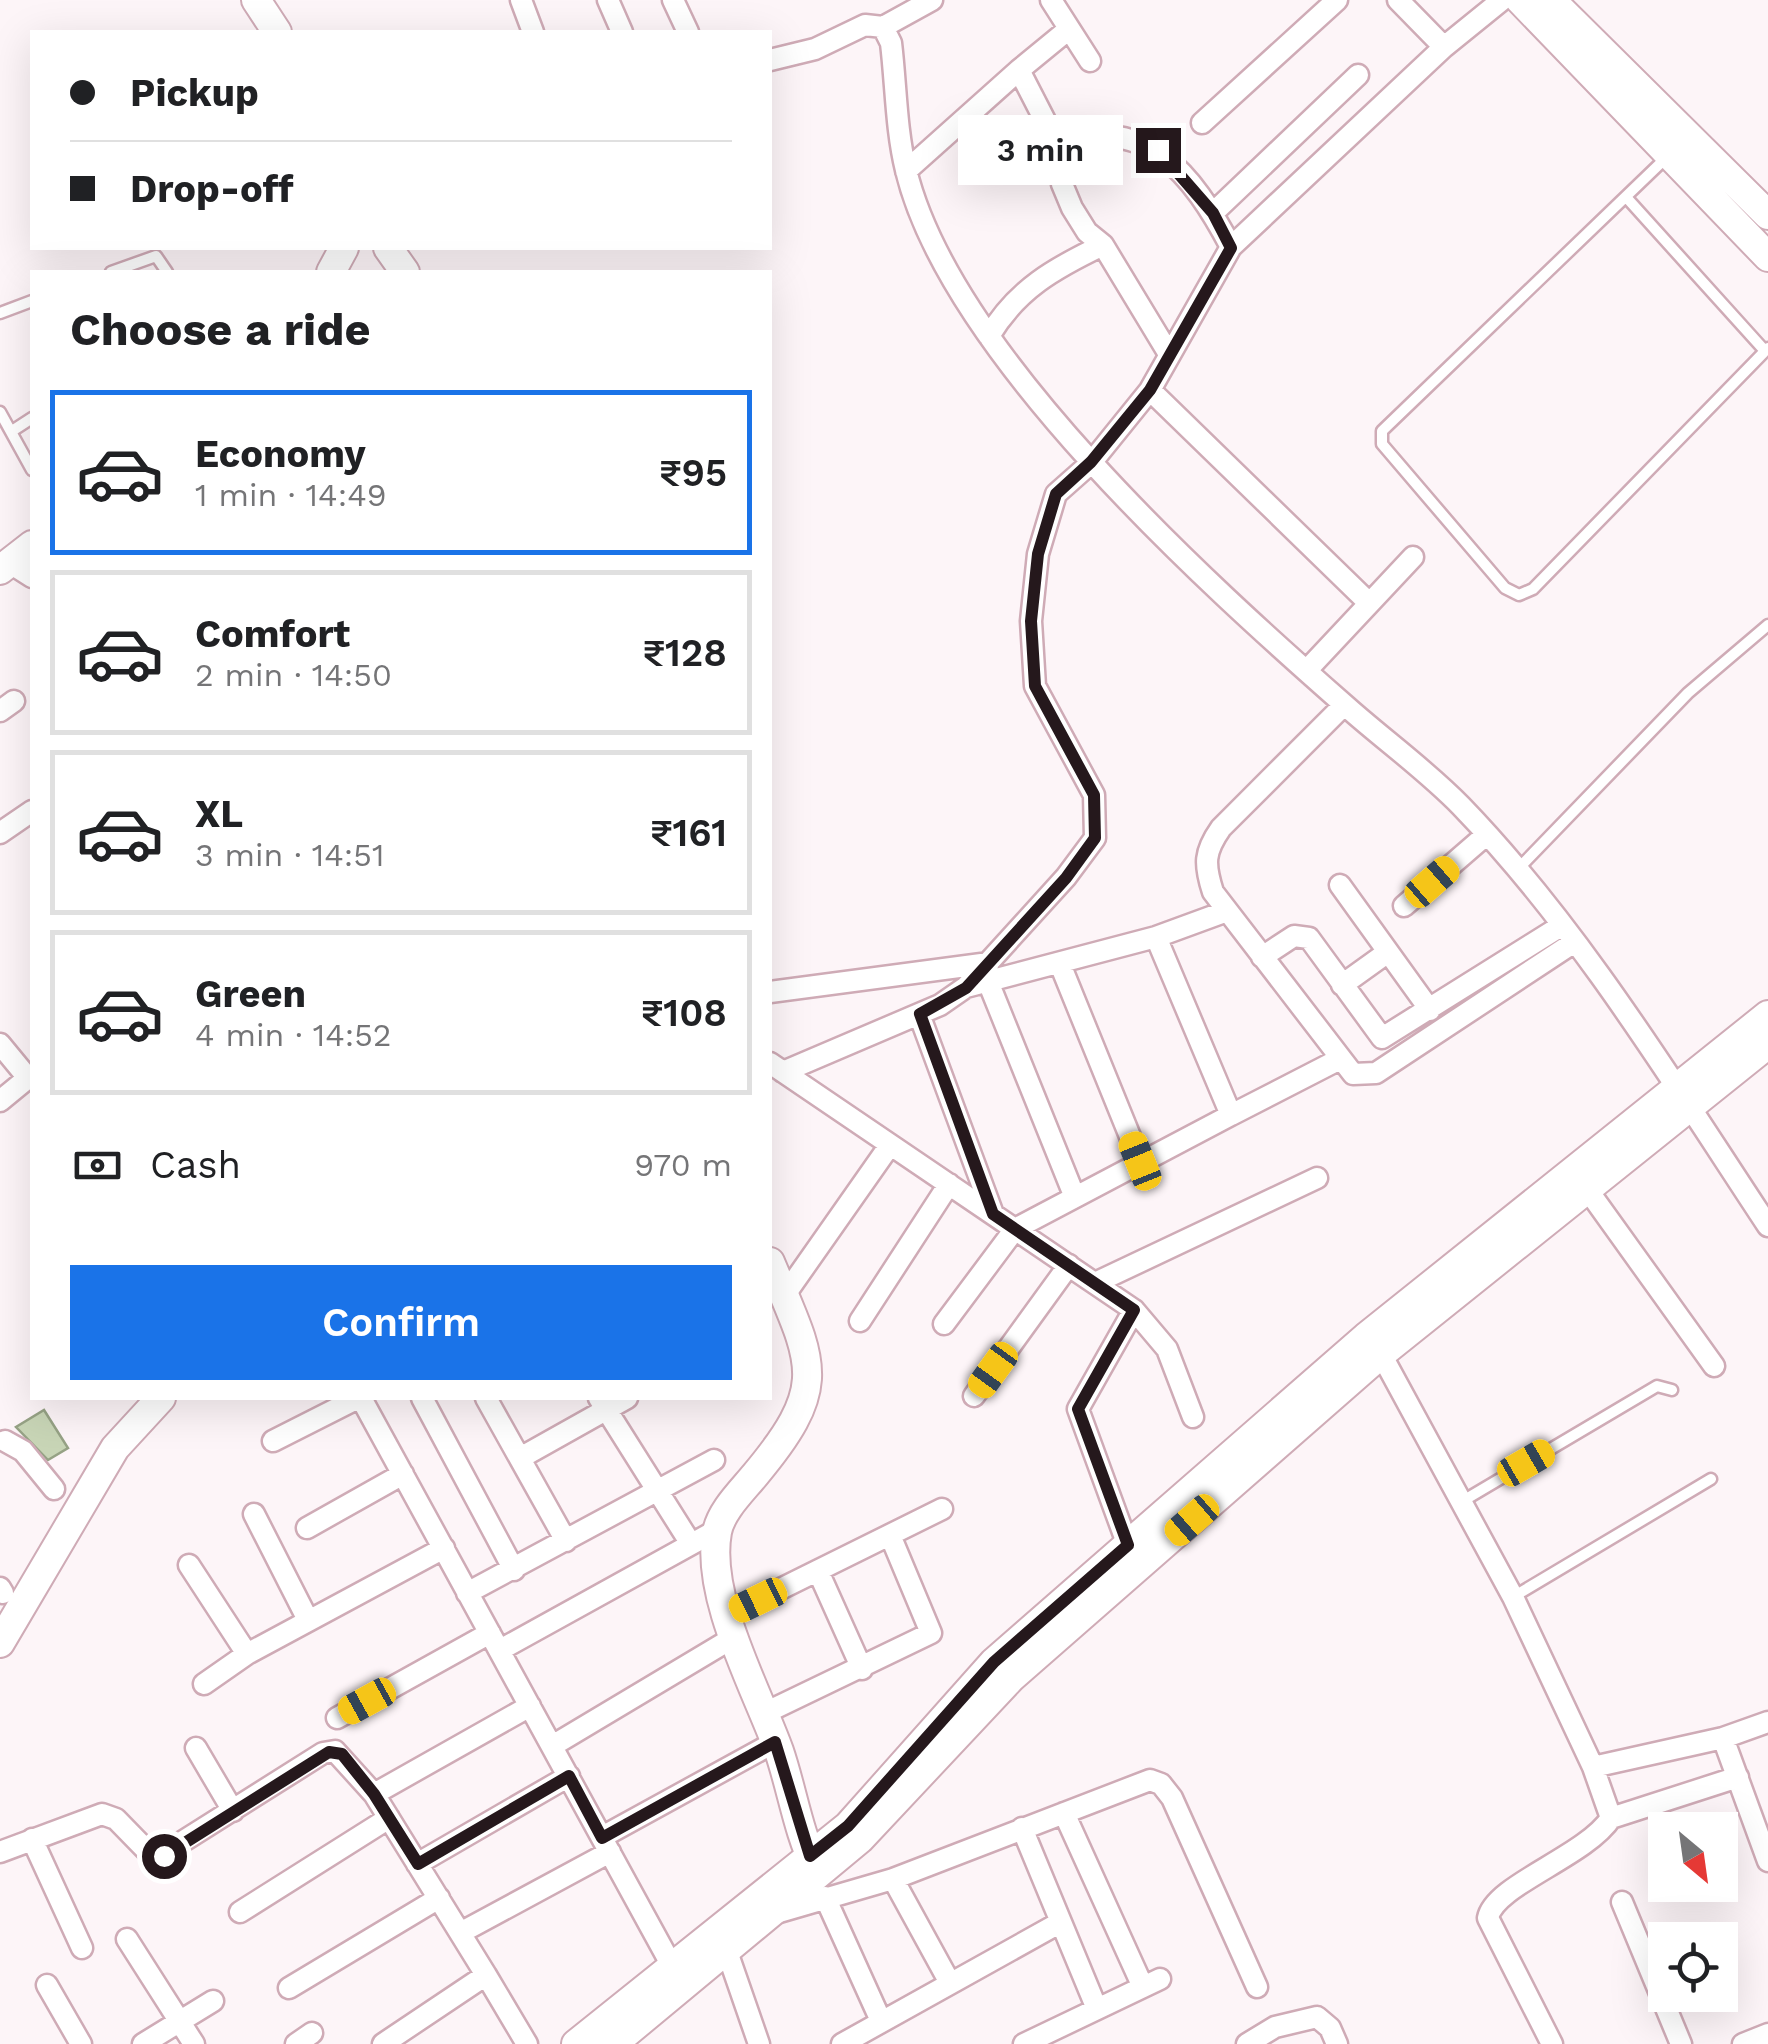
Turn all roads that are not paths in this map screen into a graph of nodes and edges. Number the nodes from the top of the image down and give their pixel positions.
1 (256, 0) edge
2 (521, 0) edge
3 (608, 0) edge
4 (673, 0) edge
5 (1051, 0) edge
6 (1337, 0) edge
7 (1398, 0) edge
8 (1502, 0) edge
9 (1520, 0) edge
10 (1551, 0) edge
11 (929, 1) edge
12 (883, 27) junction
13 (1070, 29) junction
14 (277, 30) edge
15 (532, 30) edge
16 (621, 30) edge
17 (687, 30) edge
18 (1444, 47) junction
19 (772, 60) edge
20 (1090, 61) dead end
21 (1019, 70) junction
22 (1358, 75) dead end
23 (1202, 123) dead end
24 (1056, 142) junction
25 (1671, 154) junction
26 (906, 171) junction
27 (1626, 196) junction
28 (1213, 213) junction
29 (1768, 215) edge
30 (1104, 246) junction
31 (1231, 248) junction
32 (1768, 256) edge
33 (117, 270) edge
34 (165, 270) edge
35 (30, 302) edge
36 (0, 313) edge
37 (989, 336) junction
38 (1767, 349) edge
39 (1169, 354) junction
40 (1150, 390) junction
41 (0, 412) edge
42 (30, 419) edge
43 (12, 431) junction
44 (1091, 462) junction
45 (30, 466) edge
46 (30, 548) edge
47 (1413, 557) dead end
48 (14, 570) edge
49 (1369, 603) junction
50 (1768, 625) edge
51 (1307, 670) junction
52 (1344, 705) junction
53 (30, 812) edge
54 (0, 832) edge
55 (1486, 835) junction
56 (1518, 870) junction
57 (1340, 885) dead end
58 (1404, 906) dead end
59 (1228, 911) junction
60 (1567, 934) junction
61 (1156, 937) junction
62 (1388, 952) junction
63 (1262, 956) junction
64 (1060, 964) junction
65 (989, 974) junction
66 (1342, 984) junction
67 (772, 992) edge
68 (1430, 1010) junction
69 (920, 1014) junction
70 (1768, 1015) edge
71 (0, 1044) edge
72 (1768, 1044) edge
73 (1340, 1059) junction
74 (776, 1068) edge
75 (1682, 1098) junction
76 (0, 1102) edge
77 (1231, 1115) junction
78 (890, 1145) junction
79 (1140, 1161) junction
80 (1317, 1178) dead end
81 (949, 1184) junction
82 (1768, 1185) edge
83 (1588, 1189) junction
84 (1074, 1195) junction
85 (1749, 1198) junction
86 (993, 1214) junction
87 (1768, 1226) edge
88 (1015, 1229) junction
89 (1068, 1265) junction
90 (772, 1267) edge
91 (1095, 1283) junction
92 (784, 1296) junction
93 (1134, 1310) junction
94 (860, 1322) dead end
95 (944, 1324) dead end
96 (1382, 1354) junction
97 (1714, 1366) dead end
98 (1672, 1390) dead end
99 (974, 1396) dead end
100 (159, 1400) edge
101 (356, 1400) edge
102 (361, 1400) edge
103 (423, 1400) edge
104 (487, 1400) edge
105 (603, 1403) edge
106 (1193, 1417) dead end
107 (2, 1440) edge
108 (273, 1441) dead end
109 (520, 1458) junction
110 (714, 1460) dead end
111 (403, 1474) junction
112 (1712, 1479) dead end
113 (54, 1489) dead end
114 (658, 1491) junction
115 (1461, 1502) junction
116 (942, 1509) dead end
117 (254, 1514) dead end
118 (307, 1528) dead end
119 (717, 1530) junction
120 (890, 1535) junction
121 (566, 1542) junction
122 (691, 1544) junction
123 (444, 1548) junction
124 (1132, 1556) junction
125 (189, 1565) dead end
126 (514, 1570) junction
127 (818, 1570) junction
128 (467, 1593) junction
129 (1513, 1597) junction
130 (308, 1620) junction
131 (732, 1625) junction
132 (495, 1642) junction
133 (0, 1643) edge
134 (247, 1654) junction
135 (862, 1669) junction
136 (204, 1684) dead end
137 (530, 1706) junction
138 (765, 1713) junction
139 (336, 1718) dead end
140 (1768, 1722) edge
141 (1723, 1738) junction
142 (775, 1742) junction
143 (552, 1746) junction
144 (196, 1748) dead end
145 (1593, 1767) junction
146 (569, 1776) junction
147 (1738, 1777) junction
148 (374, 1794) junction
149 (233, 1811) junction
150 (1064, 1813) junction
151 (389, 1818) junction
152 (1611, 1818) junction
153 (1022, 1828) junction
154 (32, 1840) junction
155 (606, 1845) junction
156 (0, 1852) edge
157 (1768, 1861) edge
158 (418, 1864) junction
159 (818, 1876) junction
160 (893, 1878) junction
161 (438, 1898) junction
162 (1622, 1902) dead end
163 (240, 1912) dead end
164 (1061, 1922) junction
165 (460, 1933) junction
166 (127, 1938) dead end
167 (723, 1941) junction
168 (82, 1948) dead end
169 (486, 1975) junction
170 (678, 1977) junction
171 (950, 1983) junction
172 (46, 1984) dead end
173 (1256, 1987) dead end
174 (290, 1988) dead end
175 (213, 2002) dead end
176 (1097, 2009) junction
177 (179, 2020) junction
178 (881, 2020) junction
179 (1768, 2034) edge
180 (81, 2044) edge
181 (143, 2044) edge
182 (194, 2044) edge
183 (383, 2044) edge
184 (528, 2044) edge
185 (576, 2044) edge
186 (613, 2044) edge
187 (758, 2044) edge
188 (842, 2044) edge
189 (1024, 2044) edge
190 (1247, 2044) edge
191 (1337, 2044) edge
192 (1552, 2044) edge
193 (1681, 2044) edge
194 (1743, 2044) edge

1 - 14 main road
2 - 15 street
3 - 16 street
4 - 17 street
5 - 13 street
6 - 23 street
7 - 18 street
8 - 18 street
9 - 25 main road
10 - 29 main road
11 - 12 street
12 - 19 street
12 - 26 street
13 - 20 street
13 - 21 street
18 - 31 street
21 - 24 street
21 - 26 street
22 - 28 street
24 - 28 street
24 - 30 street
25 - 27 lane
25 - 32 main road
26 - 37 street
27 - 38 lane
27 - 38 lane
28 - 31 street
30 - 37 street
30 - 39 street
31 - 39 street
33 - 34 lane
35 - 36 lane
37 - 44 street
39 - 40 street
40 - 44 street
40 - 49 street
41 - 43 lane
42 - 43 lane
43 - 45 lane
44 - 51 street
44 - 65 street
46 - 48 main road
47 - 49 street
49 - 51 street
50 - 56 lane
51 - 52 street
52 - 55 street
52 - 59 street
53 - 54 street
55 - 56 street
55 - 58 street
56 - 60 street
57 - 62 street
59 - 61 street
59 - 63 street
60 - 68 street
60 - 73 street
60 - 75 street
61 - 64 street
61 - 77 street
62 - 66 street
62 - 68 street
63 - 66 street
63 - 73 street
64 - 65 street
64 - 79 street
65 - 67 street
65 - 69 street
65 - 84 street
66 - 68 street
69 - 74 street
69 - 86 street
70 - 75 main road
71 - 76 street
72 - 75 main road
73 - 77 street
74 - 78 street
75 - 83 main road
75 - 85 street
75 - 124 main road
77 - 79 street
78 - 81 street
78 - 92 street
79 - 84 street
80 - 91 street
81 - 86 street
81 - 94 street
82 - 85 street
83 - 96 main road
83 - 97 street
84 - 88 street
85 - 87 street
86 - 88 street
88 - 89 street
88 - 95 street
89 - 91 street
89 - 99 street
90 - 92 main road
91 - 93 street
92 - 119 main road
93 - 106 street
93 - 124 street
96 - 115 street
96 - 124 main road
98 - 115 lane
100 - 133 main road
101 - 108 street
102 - 111 street
103 - 126 street
104 - 109 street
105 - 109 street
105 - 114 street
107 - 113 street
109 - 121 street
110 - 114 street
111 - 118 street
111 - 123 street
112 - 129 lane
114 - 121 street
114 - 122 street
115 - 129 street
116 - 120 street
117 - 130 street
119 - 122 street
119 - 131 main road
120 - 127 street
120 - 135 street
121 - 126 street
122 - 132 street
123 - 128 street
123 - 130 street
124 - 159 main road
125 - 134 street
126 - 128 street
127 - 131 street
127 - 135 street
128 - 132 street
129 - 145 street
130 - 134 street
131 - 138 main road
131 - 143 street
132 - 137 street
132 - 139 street
134 - 136 street
135 - 138 street
137 - 143 street
137 - 148 street
138 - 142 main road
140 - 141 street
141 - 145 street
141 - 147 street
142 - 155 street
142 - 159 main road
143 - 146 street
144 - 149 street
145 - 152 street
146 - 155 street
146 - 158 street
147 - 152 street
147 - 157 street
148 - 149 street
148 - 151 street
149 - 154 street
150 - 153 street
150 - 173 street
150 - 176 street
151 - 158 street
151 - 163 street
152 - 192 street
153 - 160 street
153 - 164 street
154 - 156 street
154 - 168 street
155 - 165 street
155 - 170 street
158 - 161 street
159 - 160 street
159 - 167 main road
159 - 167 main road
159 - 178 street
160 - 171 street
161 - 165 street
161 - 174 street
162 - 193 street
164 - 171 street
164 - 176 street
165 - 169 street
166 - 177 street
167 - 170 main road
167 - 187 street
169 - 183 street
169 - 184 street
170 - 185 main road
170 - 186 main road
171 - 178 street
172 - 180 street
175 - 177 street
176 - 189 street
177 - 181 street
177 - 182 street
178 - 188 street
179 - 194 street
190 - 191 street

